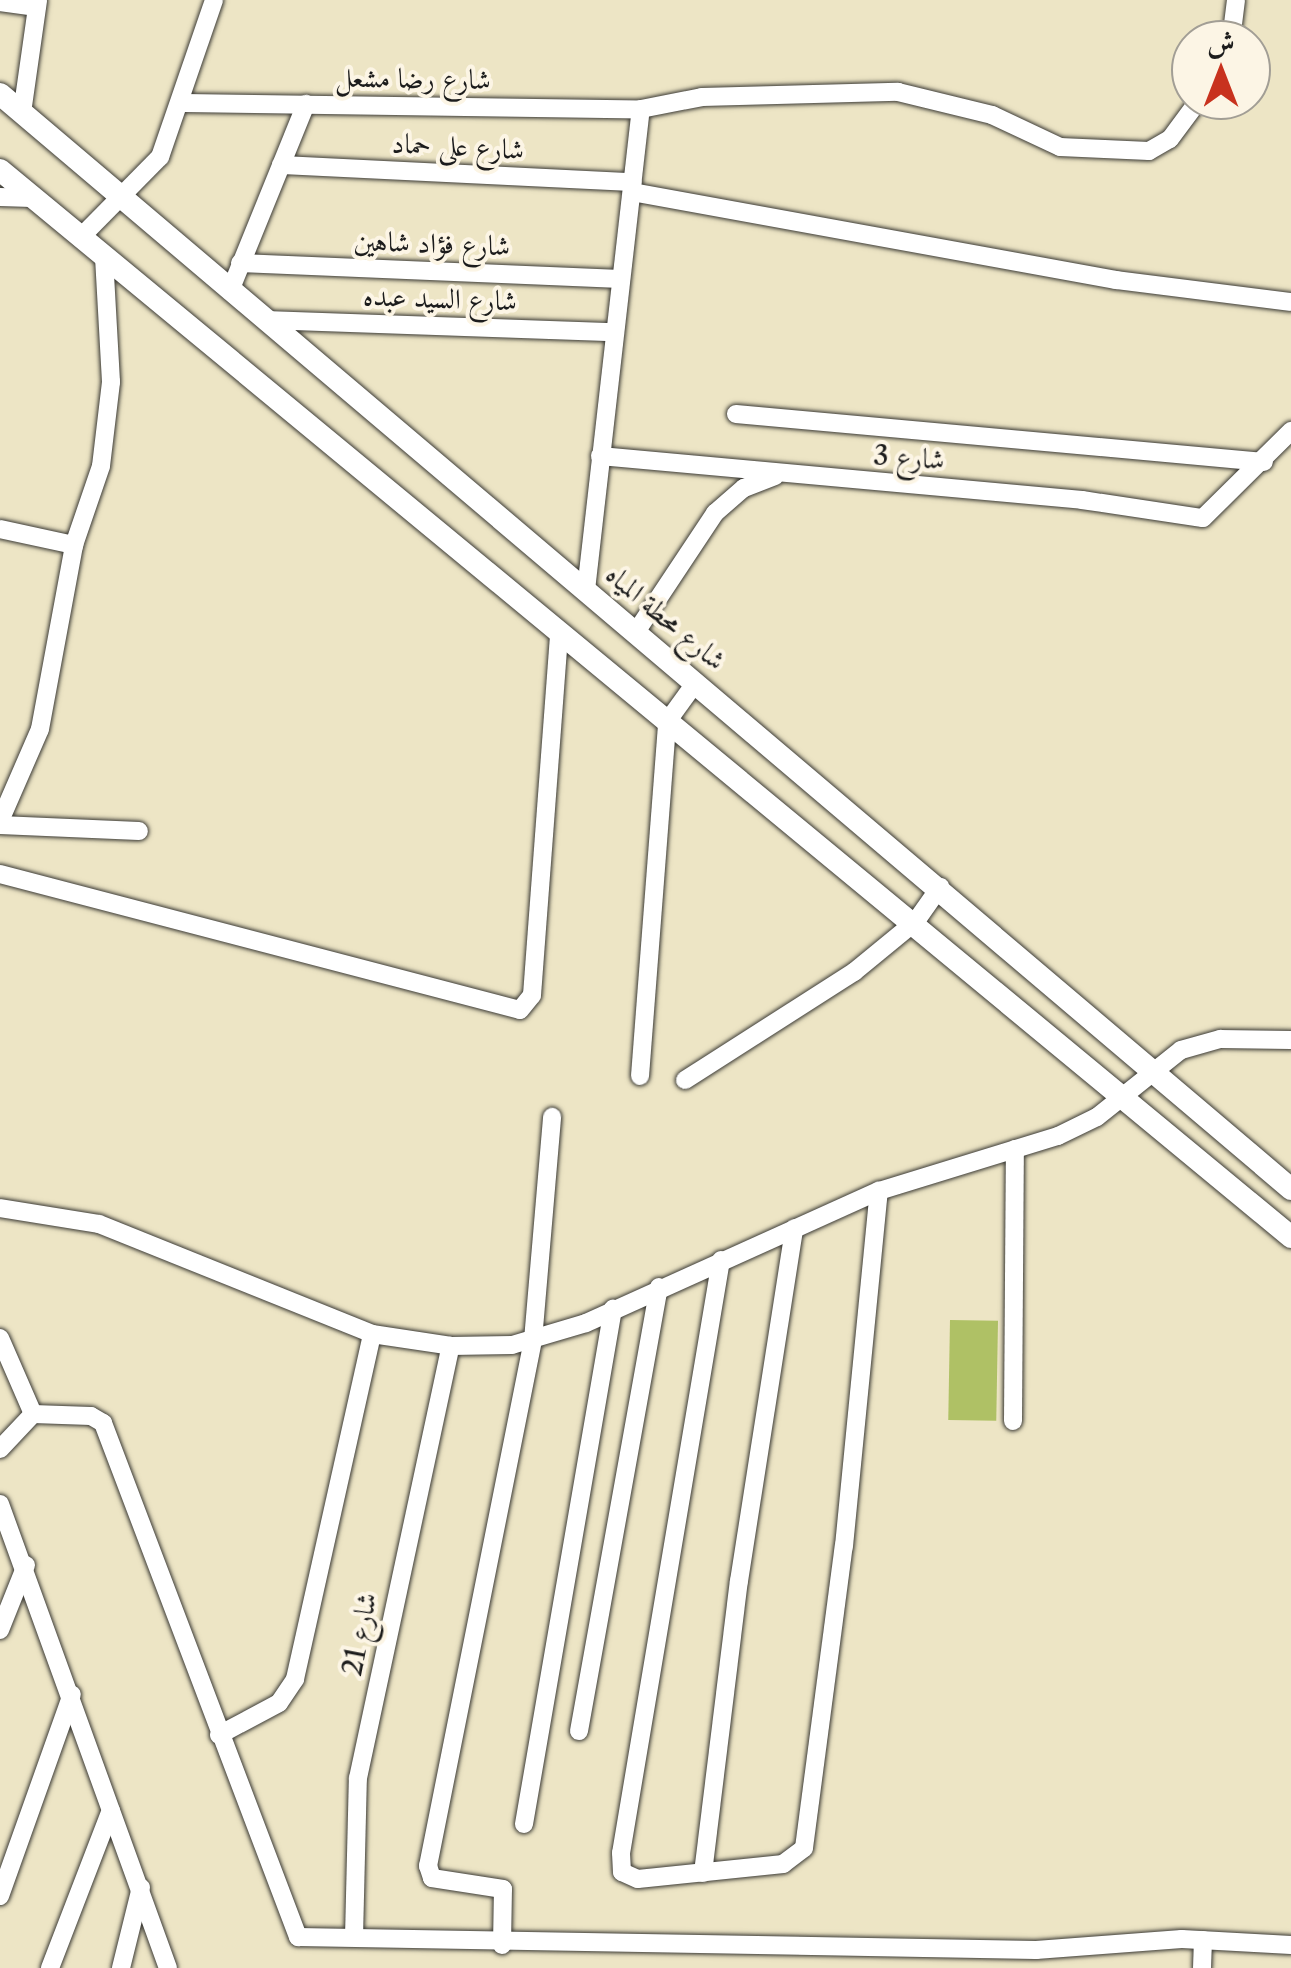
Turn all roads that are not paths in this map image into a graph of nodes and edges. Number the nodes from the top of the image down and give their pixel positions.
1 (214, 0) edge
2 (0, 2) edge
3 (38, 3) edge
4 (0, 94) edge
5 (184, 103) junction
6 (306, 104) junction
7 (640, 108) junction
8 (22, 113) junction
9 (1184, 120) edge
10 (281, 165) junction
11 (0, 170) edge
12 (632, 187) junction
13 (0, 198) edge
14 (32, 198) junction
15 (122, 198) junction
16 (80, 238) junction
17 (104, 258) junction
18 (240, 263) junction
19 (621, 278) junction
20 (230, 291) junction
21 (1291, 302) edge
22 (264, 320) junction
23 (614, 332) junction
24 (736, 414) dead end
25 (1291, 432) edge
26 (600, 456) junction
27 (1264, 462) junction
28 (792, 476) junction
29 (0, 529) edge
30 (74, 545) junction
31 (586, 590) junction
32 (636, 632) junction
33 (559, 635) junction
34 (696, 682) junction
35 (667, 722) junction
36 (0, 823) edge
37 (139, 830) dead end
38 (0, 874) edge
39 (940, 887) junction
40 (916, 921) junction
41 (1071, 999) junction
42 (1044, 1028) junction
43 (1291, 1040) edge
44 (1155, 1070) junction
45 (640, 1076) dead end
46 (685, 1080) dead end
47 (1125, 1096) junction
48 (552, 1117) dead end
49 (1015, 1149) junction
50 (1291, 1189) edge
51 (880, 1191) junction
52 (0, 1208) edge
53 (794, 1228) junction
54 (1291, 1236) edge
55 (721, 1260) junction
56 (659, 1287) junction
57 (613, 1309) junction
58 (372, 1334) junction
59 (0, 1338) edge
60 (533, 1340) junction
61 (451, 1346) junction
62 (33, 1414) junction
63 (1012, 1421) dead end
64 (0, 1449) edge
65 (0, 1504) edge
66 (26, 1564) junction
67 (0, 1630) edge
68 (72, 1694) junction
69 (580, 1731) dead end
70 (219, 1734) junction
71 (111, 1810) junction
72 (524, 1824) dead end
73 (703, 1873) junction
74 (141, 1886) junction
75 (0, 1896) edge
76 (354, 1937) junction
77 (1203, 1940) junction
78 (502, 1944) junction
79 (1291, 1945) edge
80 (50, 1968) edge
81 (121, 1968) edge
82 (168, 1968) edge
83 (1202, 1968) edge

1 - 5 street
2 - 3 street
3 - 8 street
4 - 8 street, شارع محطة المياه
5 - 6 street, شارع رضا مشعل
5 - 15 street
6 - 7 street, شارع رضا مشعل
6 - 10 street
7 - 9 street, شارع رضا مشعل
7 - 12 street
8 - 15 street, شارع محطة المياه
10 - 12 street, شارع على حماد
10 - 18 street
11 - 14 street
12 - 19 street
12 - 21 street, شارع على حماد
13 - 14 street
14 - 16 street
15 - 16 street
15 - 20 street, شارع محطة المياه
16 - 17 street
17 - 30 street
17 - 33 street
18 - 19 street, شارع فؤاد شاهين
18 - 20 street
19 - 23 street
20 - 22 street, شارع محطة المياه
22 - 23 street, شارع السيد عبده
22 - 31 street, شارع محطة المياه
23 - 26 street
24 - 27 street
25 - 27 street
26 - 28 street, شارع 3
26 - 31 street
27 - 28 street, شارع 3
28 - 32 street
29 - 30 street
30 - 36 street
31 - 32 street, شارع محطة المياه
32 - 34 street, شارع محطة المياه
33 - 35 street
33 - 38 street
34 - 35 street
34 - 39 street, شارع محطة المياه
35 - 40 street
35 - 45 street
36 - 37 street
39 - 40 street
39 - 41 street, شارع محطة المياه
40 - 42 street
40 - 46 street
41 - 42 street
41 - 44 street, شارع محطة المياه
42 - 47 street
43 - 44 street
44 - 47 street
44 - 50 street, شارع محطة المياه
47 - 49 street
47 - 54 street
48 - 60 street
49 - 51 street
49 - 63 street
51 - 53 street
51 - 73 street
52 - 58 street
53 - 55 street
53 - 73 street
55 - 56 street
55 - 73 street
56 - 57 street
56 - 69 street
57 - 60 street
57 - 72 street
58 - 61 street
58 - 70 street
59 - 62 street
60 - 61 street
60 - 78 street
61 - 76 street, شارع 21
62 - 64 street
62 - 70 street
65 - 66 street
66 - 67 street
66 - 68 street
68 - 71 street
68 - 75 street
70 - 76 street
71 - 74 street
71 - 80 street
74 - 81 street
74 - 82 street
76 - 78 street
77 - 78 street
77 - 79 street
77 - 83 street

